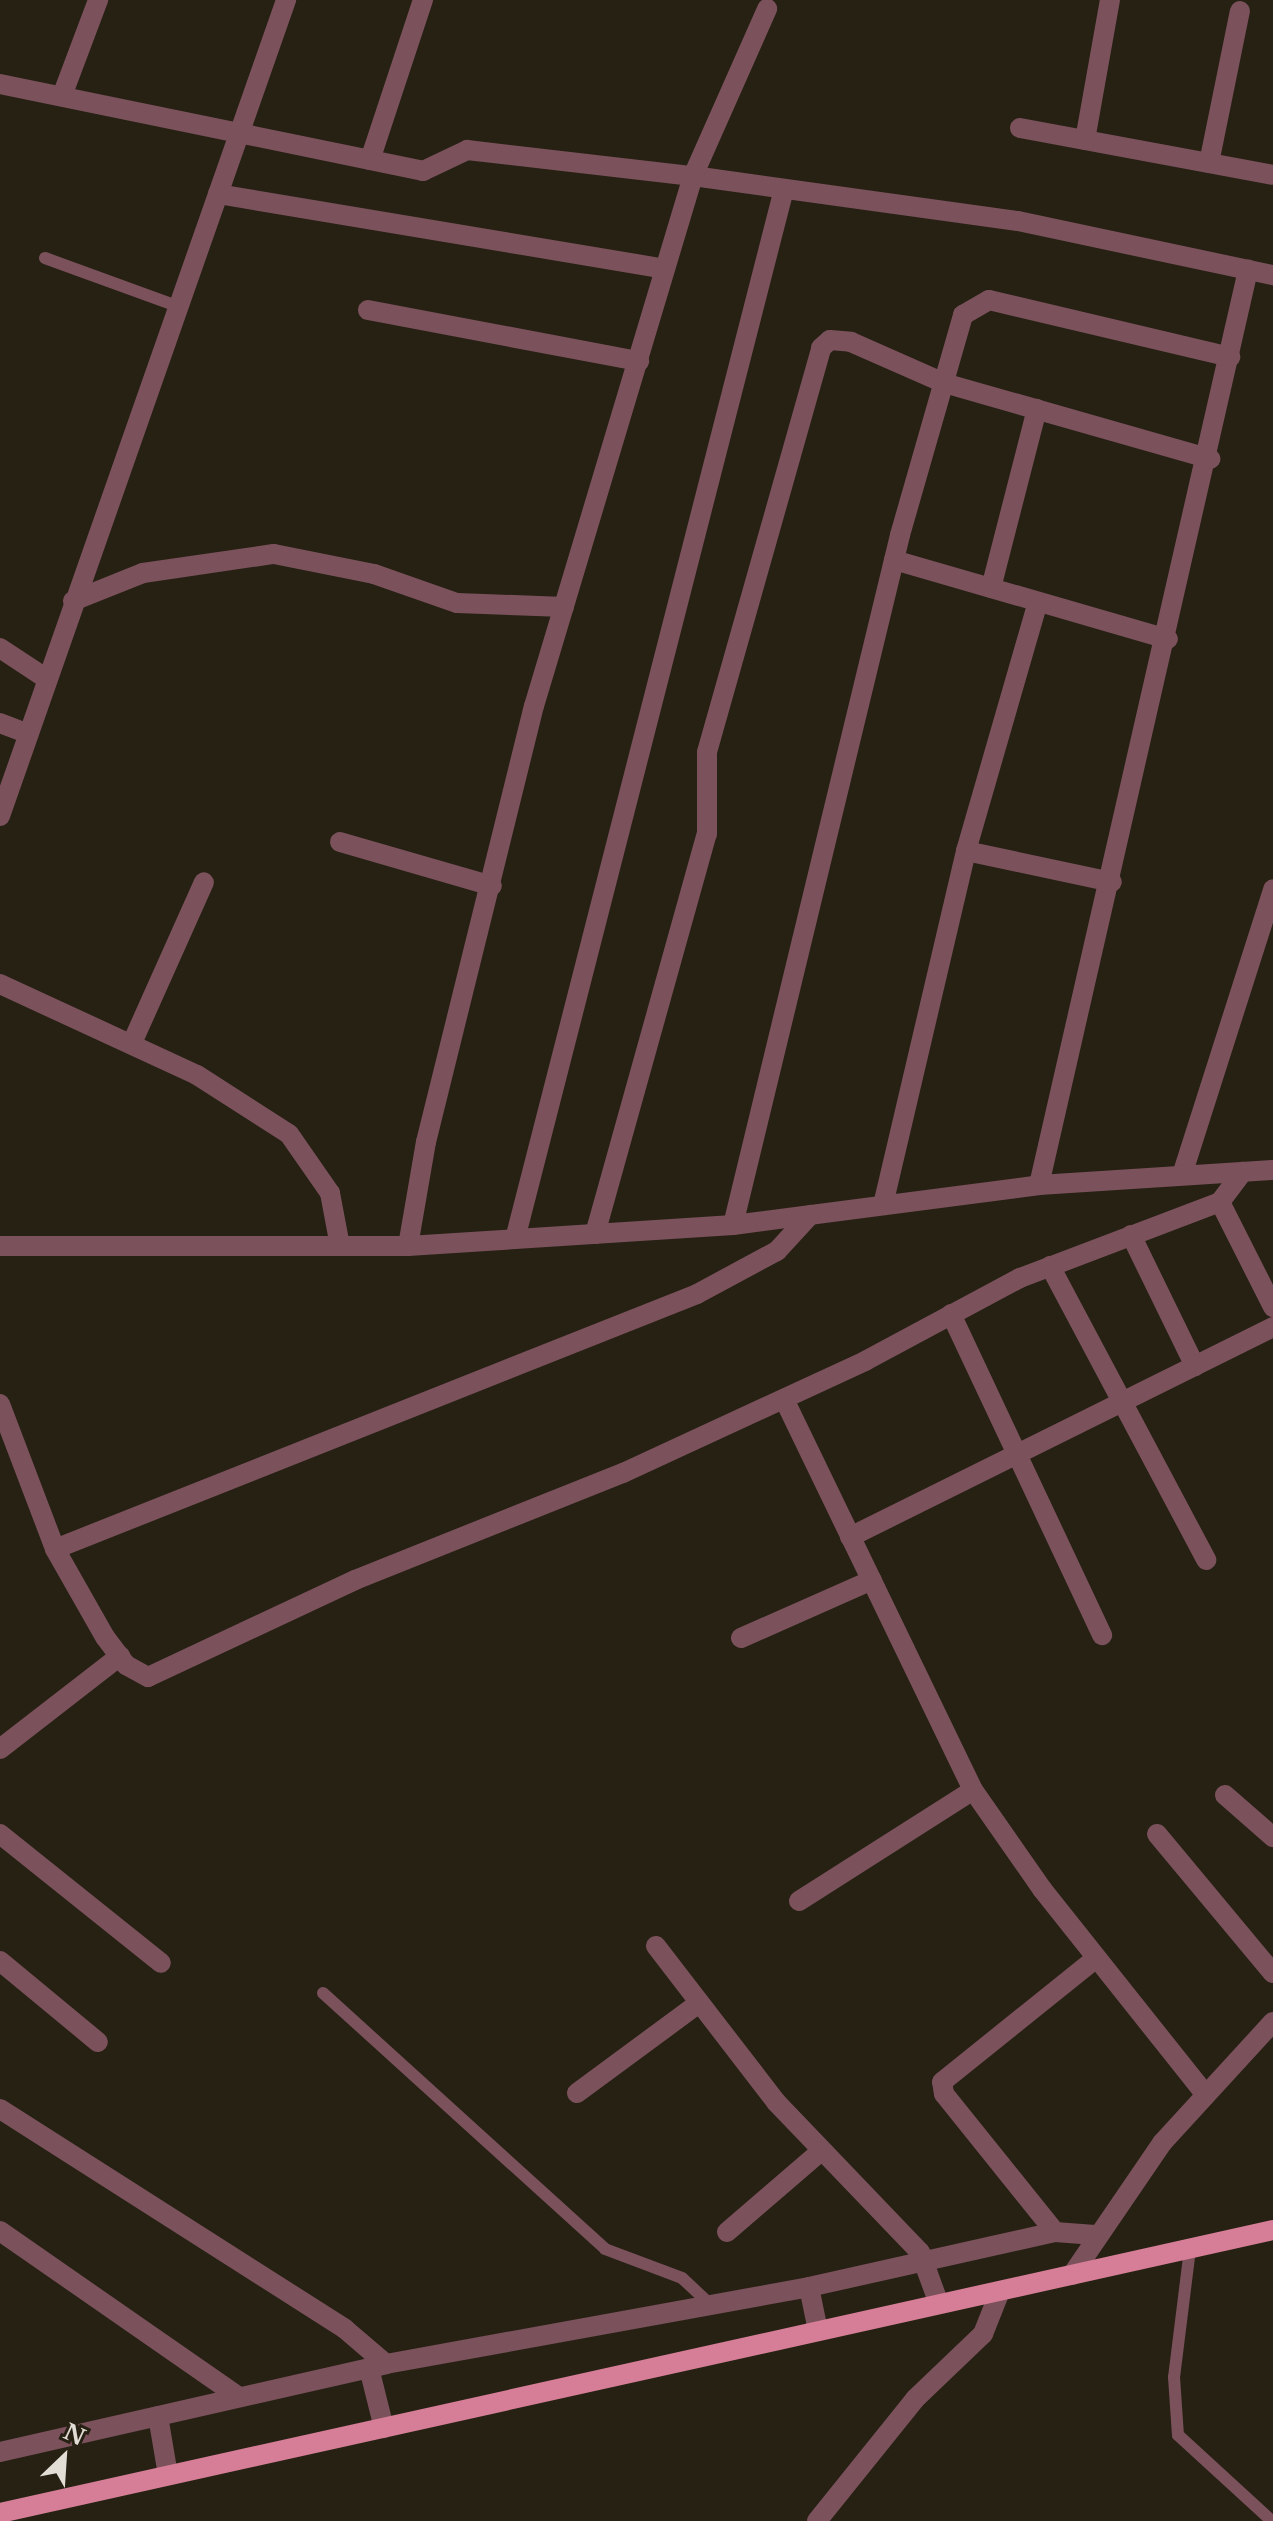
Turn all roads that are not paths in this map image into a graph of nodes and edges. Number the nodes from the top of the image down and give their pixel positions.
1 (98, 0) edge
2 (286, 0) edge
3 (423, 0) edge
4 (1110, 0) edge
5 (767, 9) dead end
6 (1240, 11) dead end
7 (0, 84) edge
8 (62, 96) junction
9 (1020, 128) dead end
10 (241, 131) junction
11 (1085, 140) junction
12 (370, 160) junction
13 (1209, 163) junction
14 (1273, 175) edge
15 (693, 176) junction
16 (784, 189) junction
17 (218, 194) junction
18 (45, 258) dead end
19 (665, 269) junction
20 (1248, 270) junction
21 (1273, 275) edge
22 (177, 306) junction
23 (368, 310) dead end
24 (1230, 357) junction
25 (639, 361) junction
26 (944, 383) junction
27 (1037, 409) junction
28 (1210, 459) junction
29 (894, 560) junction
30 (991, 588) junction
31 (73, 601) junction
32 (1038, 602) junction
33 (564, 607) junction
34 (1168, 639) junction
35 (0, 648) edge
36 (47, 679) junction
37 (0, 723) edge
38 (28, 734) junction
39 (0, 816) edge
40 (340, 842) dead end
41 (966, 851) junction
42 (204, 882) dead end
43 (1112, 882) junction
44 (492, 886) junction
45 (1273, 889) edge
46 (0, 984) edge
47 (132, 1043) junction
48 (1273, 1170) edge
49 (1243, 1172) junction
50 (1182, 1175) junction
51 (1039, 1185) junction
52 (1220, 1202) junction
53 (883, 1205) junction
54 (810, 1215) junction
55 (733, 1225) junction
56 (595, 1234) junction
57 (1131, 1235) junction
58 (515, 1239) junction
59 (0, 1246) edge
60 (340, 1246) junction
61 (408, 1246) junction
62 (1050, 1266) junction
63 (1273, 1307) edge
64 (951, 1314) junction
65 (1273, 1327) edge
66 (1195, 1366) junction
67 (784, 1399) junction
68 (1121, 1402) junction
69 (0, 1404) edge
70 (1015, 1455) junction
71 (850, 1537) junction
72 (55, 1549) junction
73 (1206, 1560) dead end
74 (872, 1580) junction
75 (1102, 1635) dead end
76 (741, 1638) dead end
77 (120, 1656) junction
78 (0, 1749) edge
79 (973, 1790) junction
80 (1225, 1795) dead end
81 (0, 1834) edge
82 (1157, 1834) dead end
83 (1273, 1837) edge
84 (799, 1901) dead end
85 (656, 1946) dead end
86 (1096, 1958) junction
87 (0, 1961) edge
88 (161, 1963) dead end
89 (1273, 1973) edge
90 (323, 1993) dead end
91 (699, 2003) junction
92 (1273, 2022) edge
93 (98, 2042) dead end
94 (577, 2093) dead end
95 (1206, 2095) junction
96 (0, 2109) edge
97 (820, 2152) junction
98 (1273, 2230) edge
99 (0, 2231) edge
100 (727, 2232) dead end
101 (1055, 2232) junction
102 (1095, 2235) junction
103 (1190, 2249) junction
104 (924, 2261) junction
105 (1072, 2275) junction
106 (809, 2287) junction
107 (1000, 2291) junction
108 (939, 2304) junction
109 (711, 2305) junction
110 (818, 2331) junction
111 (378, 2366) junction
112 (239, 2397) junction
113 (158, 2416) junction
114 (384, 2428) junction
115 (0, 2452) edge
116 (168, 2475) junction
117 (0, 2513) edge
118 (817, 2521) edge
119 (1272, 2521) edge

1 - 8 street
2 - 10 street
3 - 12 street
4 - 11 street
5 - 15 street
6 - 13 street
7 - 8 street
8 - 10 street
9 - 11 street
10 - 12 street
10 - 17 street
11 - 13 street
12 - 15 street
13 - 14 street
15 - 16 street
15 - 19 street
16 - 20 street
16 - 58 street
17 - 19 street
17 - 22 street
18 - 22 lane
19 - 25 street
20 - 21 street
20 - 24 street
22 - 31 street
23 - 25 street
24 - 26 street
24 - 28 street
25 - 33 street
26 - 27 street
26 - 29 street
26 - 56 street
27 - 28 street
27 - 30 street
28 - 34 street
29 - 30 street
29 - 55 street
30 - 32 street
31 - 33 street
31 - 36 street
32 - 34 street
32 - 41 street
33 - 44 street
34 - 43 street
35 - 36 street
36 - 38 street
37 - 38 street
38 - 39 street
40 - 44 street
41 - 43 street
41 - 53 street
42 - 47 street
43 - 51 street
44 - 61 street
45 - 50 street
46 - 47 street
47 - 60 street
48 - 49 street
49 - 50 street
49 - 52 street
50 - 51 street
51 - 53 street
52 - 57 street
52 - 63 street
53 - 54 street
54 - 55 street
54 - 72 street
55 - 56 street
56 - 58 street
57 - 62 street
57 - 66 street
58 - 61 street
59 - 60 street
60 - 61 street
62 - 64 street
62 - 68 street
64 - 67 street
64 - 70 street
65 - 66 street
66 - 68 street
67 - 71 street
67 - 77 street
68 - 70 street
68 - 73 street
69 - 72 street
70 - 71 street
70 - 75 street
71 - 74 street
72 - 77 street
74 - 76 street
74 - 79 street
77 - 78 street
79 - 84 street
79 - 86 street
80 - 83 street
81 - 88 street
82 - 89 street
85 - 91 street
86 - 95 street
86 - 101 street
87 - 93 street
90 - 109 lane
91 - 94 street
91 - 97 street
92 - 95 street
95 - 102 street
96 - 111 street
97 - 100 street
97 - 104 street
98 - 103 main road
99 - 112 street
101 - 102 street
101 - 104 street
102 - 105 street
103 - 105 main road
103 - 119 lane
104 - 106 street
104 - 108 street
105 - 107 main road
106 - 109 street
106 - 110 street
107 - 108 main road
107 - 118 street
108 - 110 main road
109 - 111 street
110 - 114 main road
111 - 112 street
111 - 114 street
112 - 113 street
113 - 115 street
113 - 116 street
114 - 116 main road
116 - 117 main road

